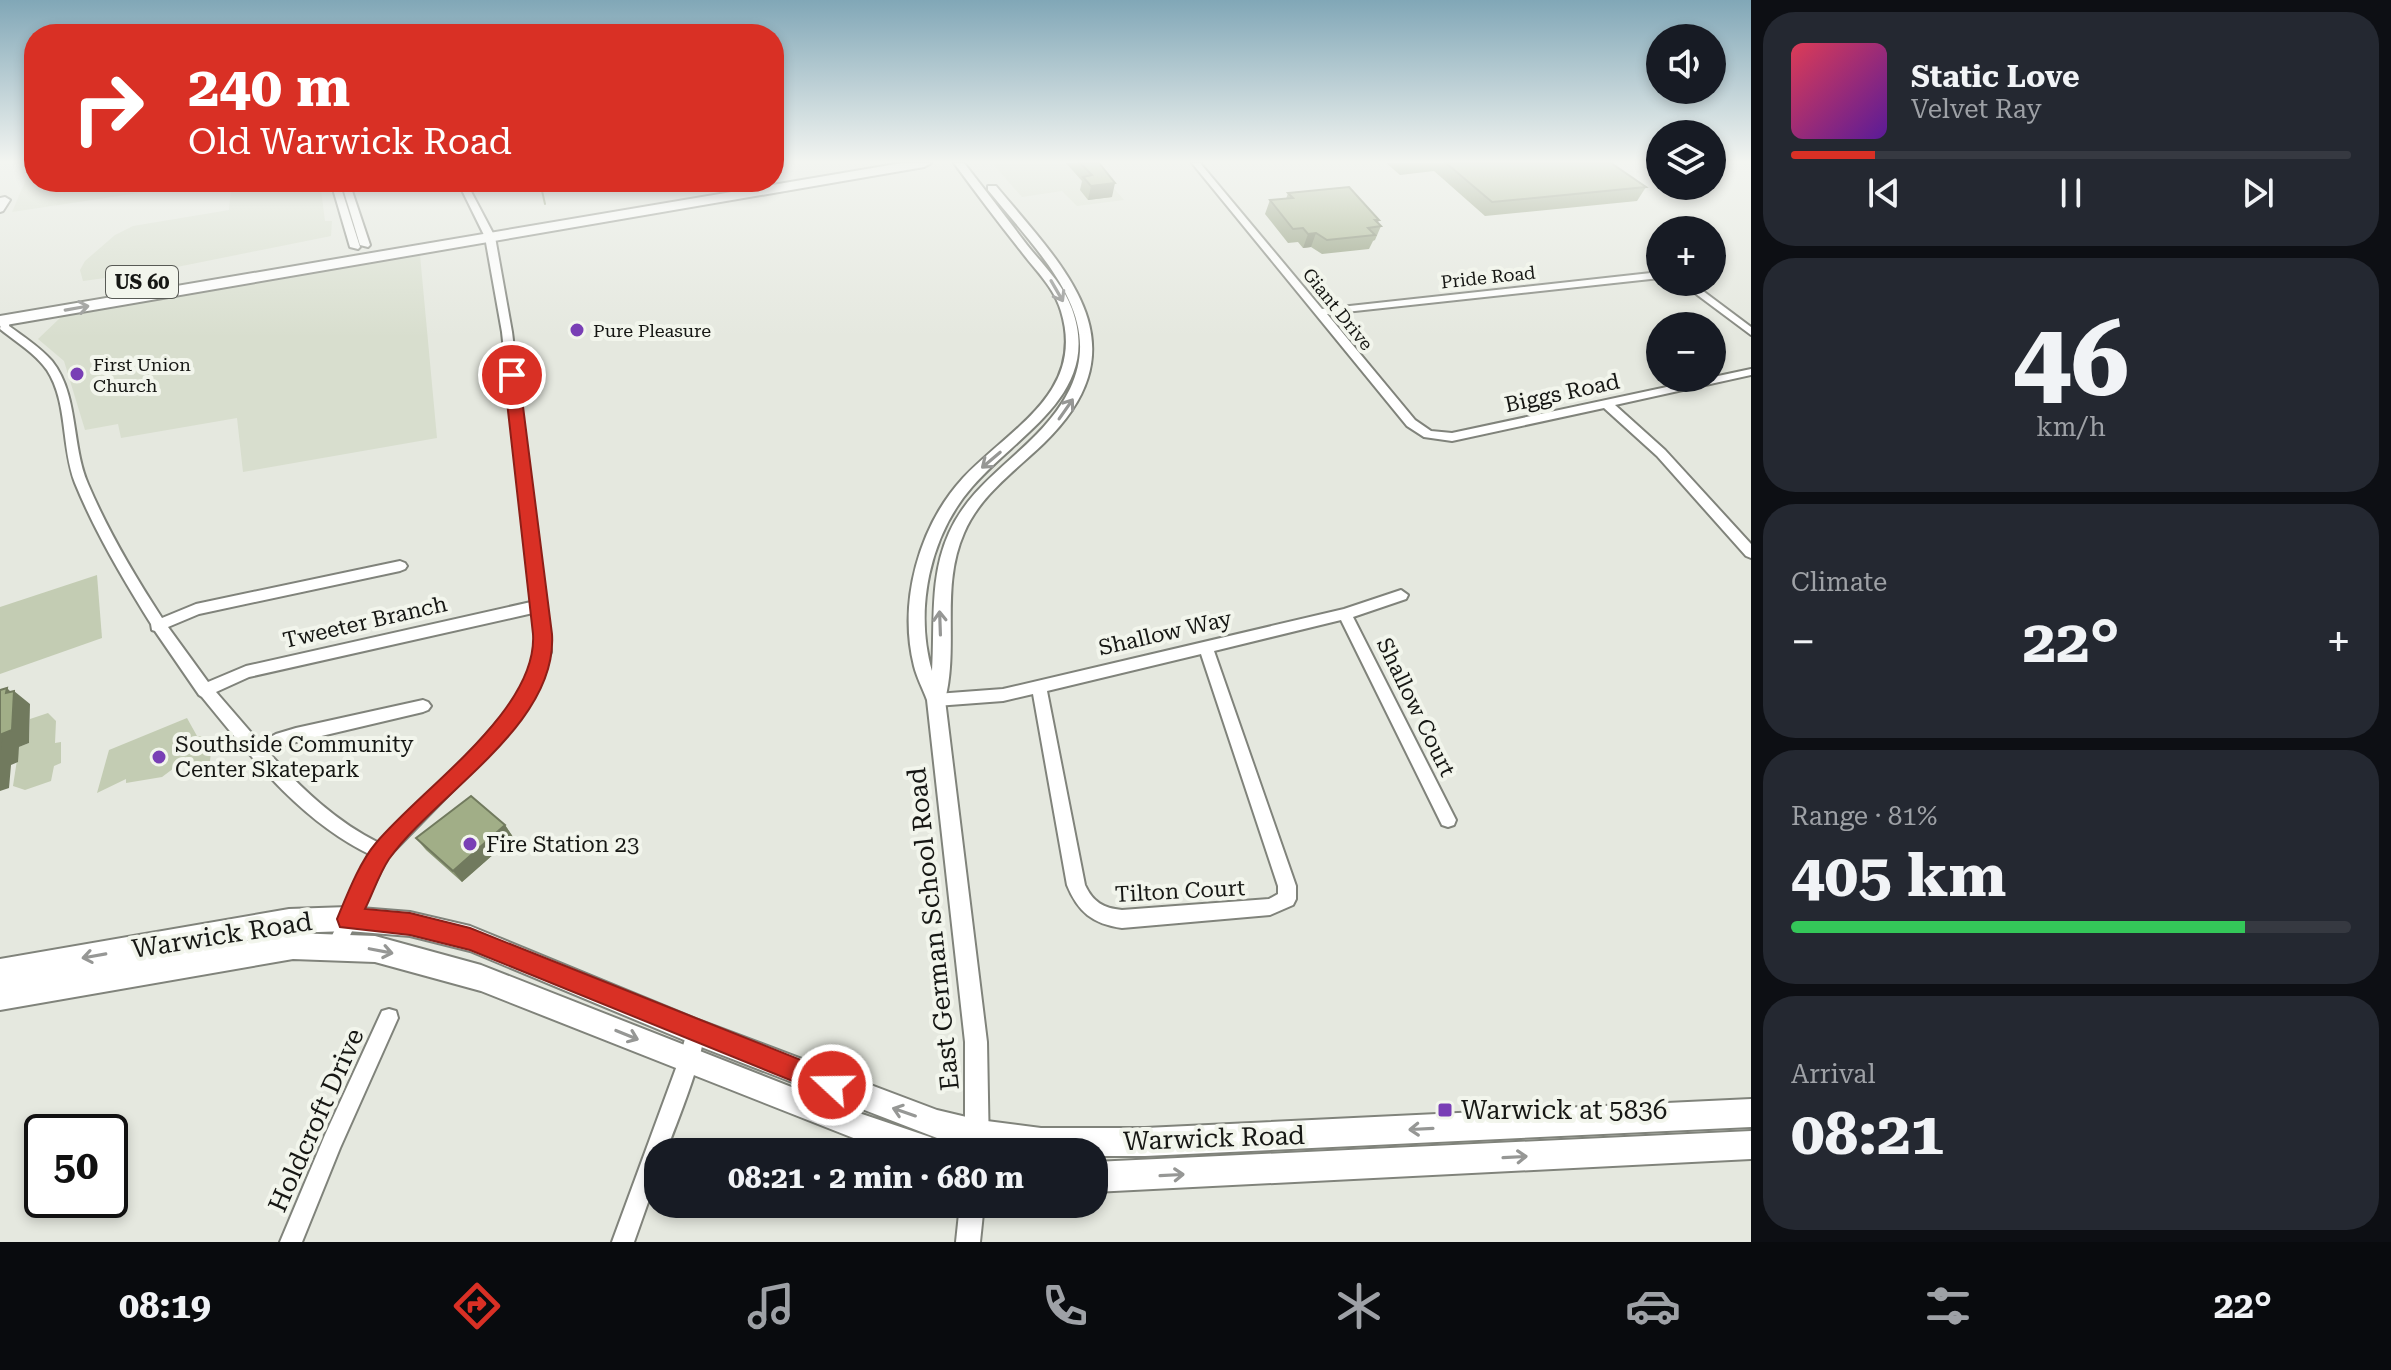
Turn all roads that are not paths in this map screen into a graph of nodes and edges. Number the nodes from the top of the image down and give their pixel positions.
1 (350, 221) edge
2 (354, 221) edge
3 (482, 221) edge
4 (539, 221) edge
5 (552, 221) edge
6 (1008, 221) edge
7 (1014, 221) edge
8 (1244, 221) edge
9 (487, 231) junction
10 (360, 246) junction
11 (1045, 264) junction
12 (1646, 277) edge
13 (1703, 296) edge
14 (1320, 312) junction
15 (2, 316) edge
16 (29, 316) junction
17 (1751, 332) edge
18 (17, 338) junction
19 (1751, 372) edge
20 (1607, 404) junction
21 (1428, 434) joint
22 (1751, 553) edge
23 (400, 566) dead end
24 (1401, 595) dead end
25 (539, 606) junction
26 (1345, 614) junction
27 (157, 626) junction
28 (1205, 646) junction
29 (1039, 685) junction
30 (204, 691) junction
31 (936, 700) junction
32 (423, 706) dead end
33 (258, 752) junction
34 (1448, 820) dead end
35 (381, 852) junction
36 (348, 919) junction
37 (336, 946) junction
38 (0, 972) edge
39 (0, 997) edge
40 (389, 1018) dead end
41 (696, 1032) junction
42 (689, 1060) junction
43 (1751, 1113) edge
44 (890, 1138) edge
45 (967, 1138) edge
46 (978, 1138) edge
47 (1108, 1142) edge
48 (1751, 1145) edge
49 (1108, 1176) edge
50 (971, 1218) edge
51 (291, 1242) edge
52 (623, 1242) edge
53 (968, 1242) edge

1 - 10 street
2 - 10 street
3 - 9 street
4 - 9 main road, US 60
5 - 9 main road, US 60
6 - 11 street, East German School Road
7 - 11 street, East German School Road
8 - 14 street, Giant Drive
9 - 10 main road, US 60
16 -> 9 main road, US 60
9 - 25 street
10 - 15 main road, US 60
11 -> 31 street, East German School Road
31 -> 11 street, East German School Road
12 - 14 street, Pride Road
13 - 17 street
14 - 21 street, Giant Drive
15 - 16 main road, US 60
15 - 18 street
16 - 18 street
18 - 27 street
19 - 20 street, Biggs Road
20 - 21 street, Biggs Road
20 - 22 street
23 - 27 street
24 - 26 street, Shallow Way
25 - 30 street, Tweeter Branch
25 - 35 street
26 - 28 street, Shallow Way
26 - 34 street, Shallow Court
27 - 30 street
28 - 29 street, Shallow Way
28 - 29 street, Tilton Court
29 - 31 street, Shallow Way
30 - 33 street
31 - 46 street, East German School Road
32 - 33 street
33 - 35 street
35 - 36 street
36 - 37 street
36 -> 38 main road, Warwick Road
36 - 41 main road, Warwick Road
37 - 39 main road, Warwick Road
37 -> 42 main road, Warwick Road
40 - 51 street, Holdcroft Drive
41 - 42 street
45 -> 41 main road, Warwick Road
42 - 44 main road, Warwick Road
42 - 52 street
43 -> 47 main road, Warwick Road
49 -> 48 main road, Warwick Road
50 - 53 street

